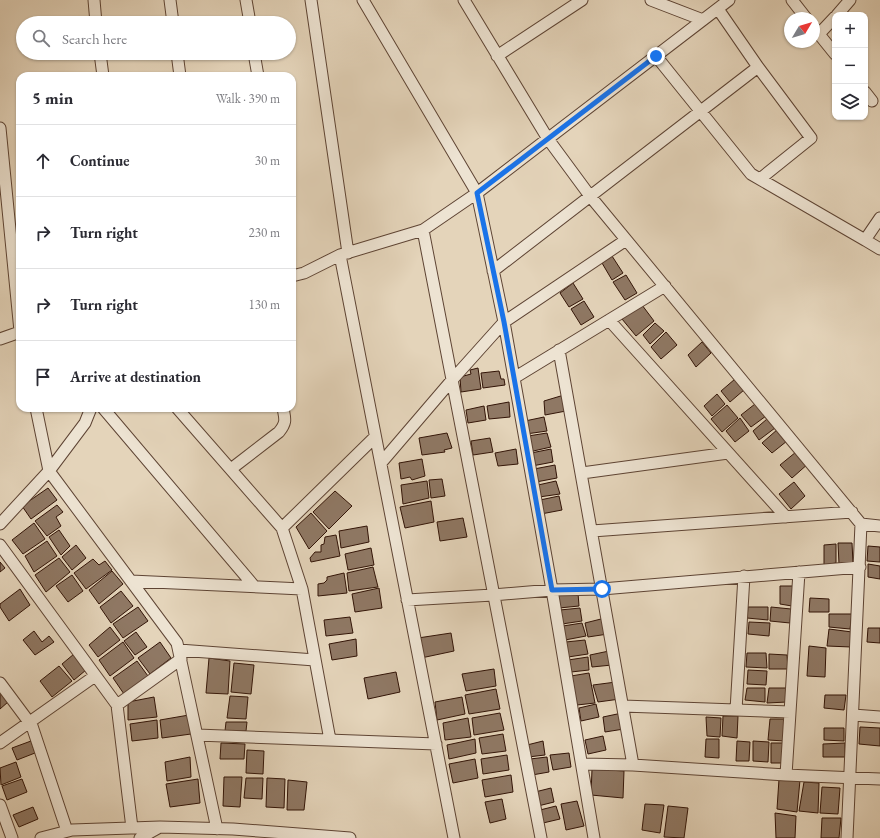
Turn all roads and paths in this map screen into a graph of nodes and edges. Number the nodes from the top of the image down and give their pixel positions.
1 (94, 0) edge
2 (170, 0) edge
3 (246, 0) edge
4 (311, 0) edge
5 (363, 0) edge
6 (464, 0) edge
7 (582, 0) edge
8 (651, 0) edge
9 (729, 0) edge
10 (792, 0) edge
11 (850, 0) edge
12 (718, 9) junction
13 (801, 12) edge
14 (840, 12) edge
15 (95, 16) edge
16 (172, 16) edge
17 (249, 16) edge
18 (832, 19) edge
19 (703, 20) junction
20 (820, 28) edge
21 (820, 36) edge
22 (832, 50) edge
23 (497, 56) junction
24 (656, 56) junction
25 (101, 60) edge
26 (178, 60) edge
27 (255, 60) edge
28 (758, 67) junction
29 (102, 72) edge
30 (179, 72) edge
31 (257, 72) edge
32 (868, 96) edge
33 (872, 101) dead end
34 (700, 111) junction
35 (0, 128) edge
36 (548, 139) junction
37 (760, 180) junction
38 (477, 193) junction
39 (590, 196) junction
40 (4, 213) edge
41 (880, 218) edge
42 (423, 230) junction
43 (626, 240) junction
44 (865, 240) junction
45 (880, 249) edge
46 (344, 254) junction
47 (493, 270) junction
48 (296, 275) edge
49 (665, 286) junction
50 (16, 302) edge
51 (609, 320) junction
52 (504, 322) junction
53 (16, 333) edge
54 (0, 339) edge
55 (559, 350) junction
56 (514, 378) junction
57 (452, 380) junction
58 (37, 412) edge
59 (89, 412) edge
60 (106, 412) edge
61 (181, 412) edge
62 (284, 412) edge
63 (375, 437) junction
64 (728, 453) junction
65 (380, 463) junction
66 (231, 469) junction
67 (49, 471) junction
68 (582, 473) junction
69 (852, 512) junction
70 (786, 517) junction
71 (0, 524) edge
72 (861, 524) junction
73 (880, 526) edge
74 (282, 528) junction
75 (592, 531) junction
76 (0, 545) edge
77 (860, 567) junction
78 (799, 572) junction
79 (744, 576) junction
80 (131, 581) junction
81 (254, 586) junction
82 (302, 589) junction
83 (602, 589) junction
84 (552, 590) junction
85 (493, 595) junction
86 (408, 600) junction
87 (180, 655) junction
88 (315, 660) junction
89 (95, 676) junction
90 (0, 683) edge
91 (117, 705) junction
92 (623, 706) junction
93 (736, 710) junction
94 (790, 712) junction
95 (853, 716) junction
96 (880, 717) edge
97 (29, 722) junction
98 (197, 735) junction
99 (330, 740) junction
100 (0, 743) edge
101 (436, 744) junction
102 (582, 764) junction
103 (633, 765) junction
104 (786, 775) junction
105 (850, 778) junction
106 (880, 779) edge
107 (0, 805) edge
108 (160, 826) junction
109 (132, 828) junction
110 (217, 829) junction
111 (67, 831) junction
112 (257, 835) edge
113 (12, 838) edge
114 (41, 838) edge
115 (140, 838) edge
116 (350, 838) edge
117 (454, 838) edge
118 (540, 838) edge
119 (594, 838) edge
120 (847, 838) edge

1 - 15 street
2 - 16 street
3 - 17 street
4 - 46 street
5 - 38 street
6 - 23 street
7 - 23 street
8 - 19 street
9 - 12 street
10 - 13 street
11 - 14 street
12 - 19 street
12 - 28 street
18 - 20 street
19 - 24 street
21 - 22 street
23 - 36 street
24 - 34 street
24 - 36 street
25 - 29 street
26 - 30 street
27 - 31 street
28 - 34 street
28 - 37 street
32 - 33 street
34 - 37 street
34 - 39 street
35 - 40 street
36 - 38 street
36 - 39 street
37 - 44 street
38 - 42 street
38 - 47 street
39 - 43 street
39 - 47 street
40 - 50 street
41 - 44 street
42 - 46 street
42 - 57 street
43 - 49 street
43 - 52 street
44 - 45 street
46 - 48 street
46 - 63 street
47 - 52 street
49 - 51 street
49 - 69 street
51 - 55 street
51 - 64 street
52 - 56 street
52 - 57 street
53 - 54 street
55 - 56 street
55 - 68 street
56 - 84 street
57 - 65 street
57 - 85 street
58 - 67 street
59 - 67 street
60 - 81 street
61 - 66 street
62 - 66 street
63 - 65 street
63 - 74 street
64 - 68 street
64 - 70 street
65 - 86 street
66 - 74 street
67 - 71 street
67 - 80 street
68 - 75 street
69 - 70 street
69 - 72 street
70 - 75 street
72 - 73 street
72 - 77 street
74 - 82 street
75 - 83 street
76 - 89 street
77 - 78 street
77 - 95 street
78 - 79 street
78 - 94 street
79 - 83 street
79 - 93 street
80 - 81 street
80 - 87 street
81 - 82 street
82 - 88 street
83 - 84 street
83 - 92 street
84 - 85 street
84 - 102 street
85 - 86 street
85 - 118 street
86 - 101 street
87 - 88 street
87 - 91 street
87 - 98 street
88 - 99 street
89 - 91 street
89 - 97 street
90 - 97 street
91 - 109 street
92 - 93 street
92 - 103 street
93 - 94 street
94 - 104 street
95 - 96 street
95 - 105 street
97 - 100 street
97 - 111 street
98 - 99 street
98 - 110 street
99 - 101 street
101 - 117 street
102 - 103 street
102 - 119 street
103 - 104 street
104 - 105 street
105 - 106 street
105 - 120 street
107 - 113 street
108 - 109 street
108 - 110 street
108 - 115 street
109 - 111 street
110 - 112 street
111 - 114 street
112 - 116 street

